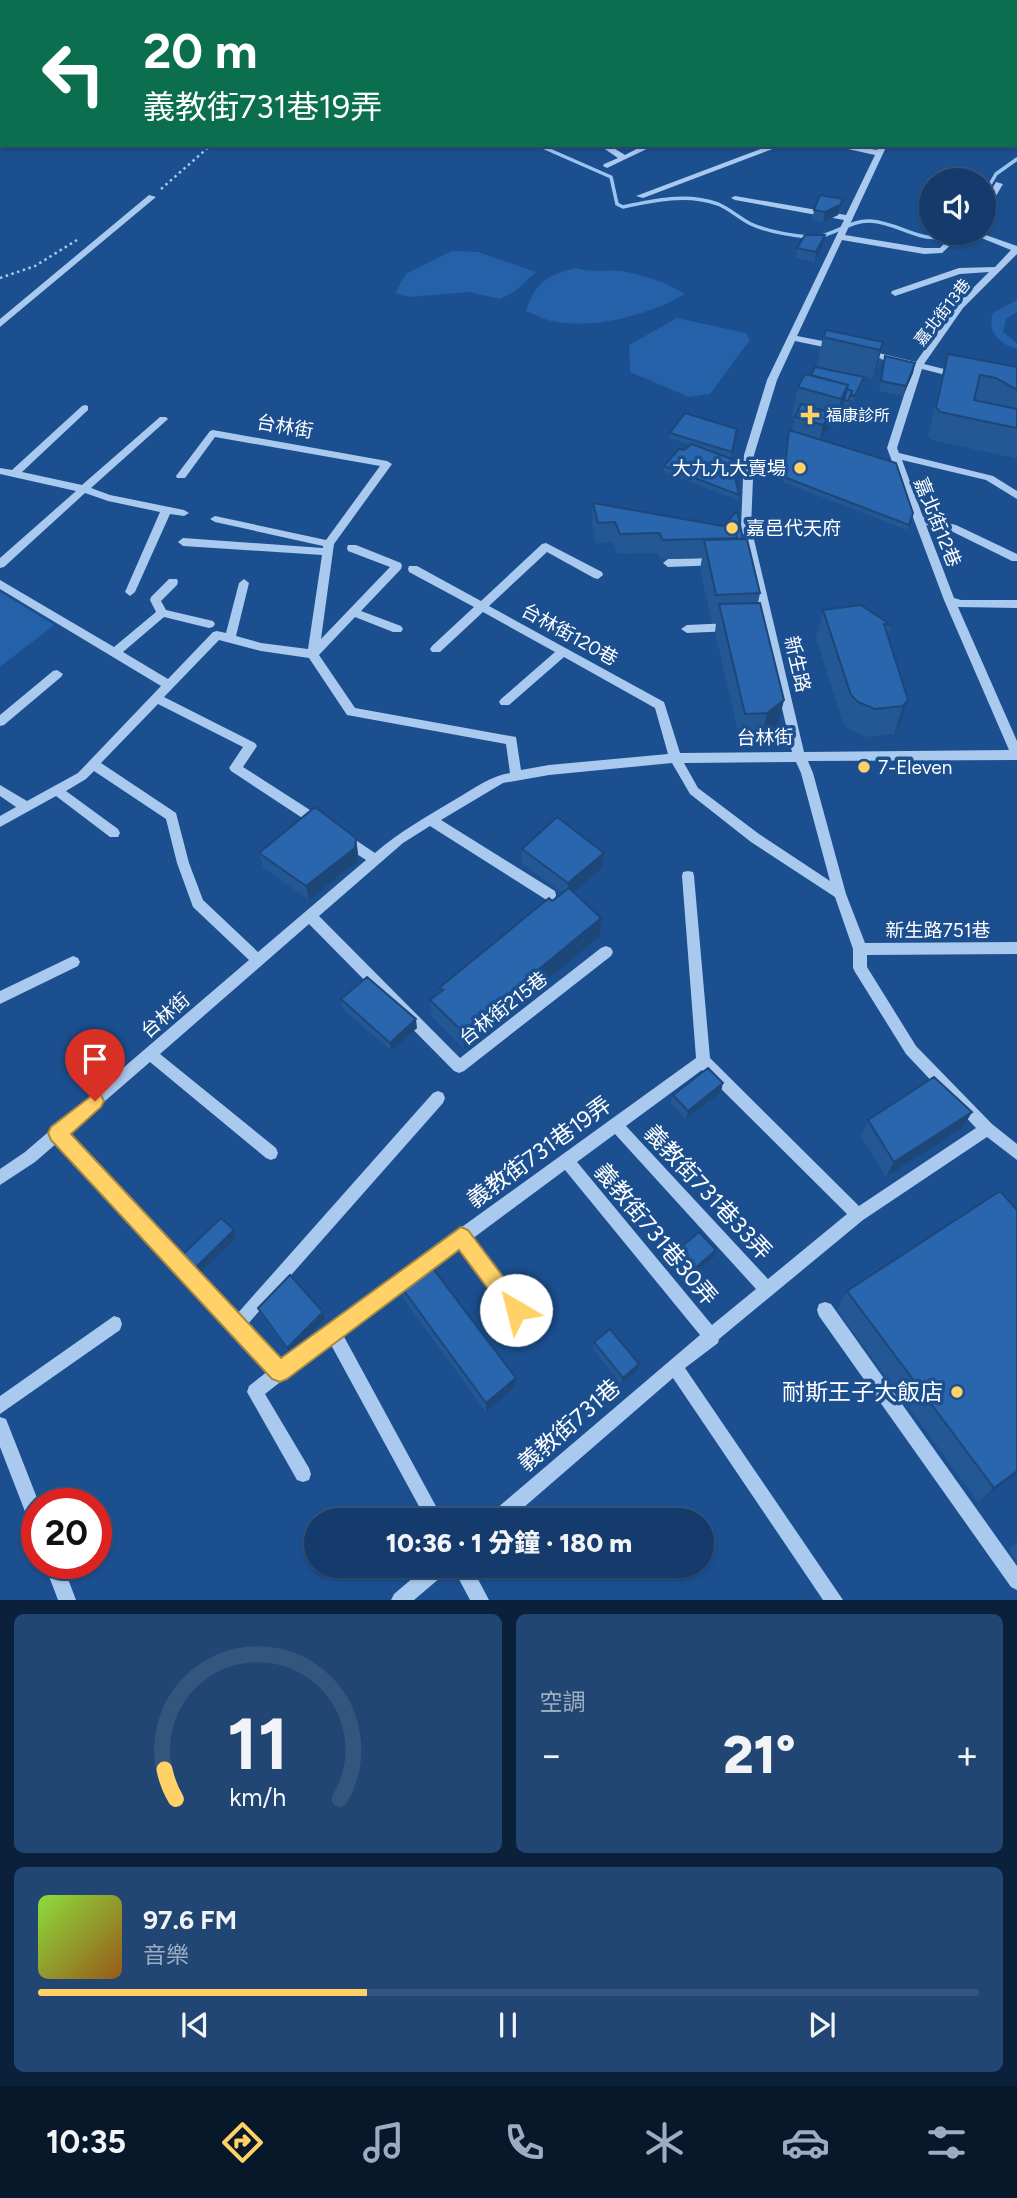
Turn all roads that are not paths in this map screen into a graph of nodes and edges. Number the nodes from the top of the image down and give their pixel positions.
1 (606, 147) edge
2 (646, 147) edge
3 (774, 147) edge
4 (858, 147) edge
5 (881, 149) edge
6 (623, 157) junction
7 (607, 166) dead end
8 (999, 184) dead end
9 (996, 189) edge
10 (152, 197) road end
11 (640, 197) dead end
12 (735, 198) dead end
13 (849, 218) junction
14 (841, 237) junction
15 (996, 241) edge
16 (947, 245) edge
17 (1017, 249) edge
18 (997, 269) junction
19 (895, 293) dead end
20 (0, 324) edge
21 (794, 338) junction
22 (844, 348) edge
23 (856, 351) edge
24 (919, 364) junction
25 (967, 378) edge
26 (85, 408) dead end
27 (163, 419) dead end
28 (897, 456) junction
29 (0, 471) edge
30 (14, 474) junction
31 (181, 476) dead end
32 (84, 489) junction
33 (1017, 496) edge
34 (166, 510) junction
35 (184, 513) dead end
36 (215, 519) dead end
37 (919, 520) junction
38 (183, 542) dead end
39 (329, 548) junction
40 (352, 548) dead end
41 (1017, 558) edge
42 (730, 562) edge
43 (742, 562) edge
44 (754, 562) junction
45 (668, 563) dead end
46 (0, 564) edge
47 (413, 569) dead end
48 (598, 575) dead end
49 (173, 582) dead end
50 (244, 583) dead end
51 (0, 584) edge
52 (130, 592) dead end
53 (949, 600) junction
54 (1017, 604) edge
55 (482, 605) junction
56 (353, 612) junction
57 (162, 613) junction
58 (209, 624) dead end
59 (756, 625) edge
60 (769, 625) junction
61 (742, 626) edge
62 (397, 629) dead end
63 (687, 629) dead end
64 (230, 639) junction
65 (436, 649) dead end
66 (564, 651) junction
67 (115, 653) junction
68 (313, 654) junction
69 (57, 674) dead end
70 (169, 685) junction
71 (155, 698) junction
72 (505, 702) dead end
73 (0, 722) edge
74 (1017, 755) edge
75 (799, 756) junction
76 (675, 758) junction
77 (93, 764) junction
78 (516, 776) junction
79 (0, 790) edge
80 (56, 790) junction
81 (26, 807) junction
82 (430, 820) junction
83 (0, 822) edge
84 (114, 833) dead end
85 (376, 860) junction
86 (688, 876) dead end
87 (840, 894) junction
88 (550, 895) edge
89 (310, 916) junction
90 (1017, 948) edge
91 (860, 949) junction
92 (606, 952) dead end
93 (258, 961) junction
94 (73, 962) dead end
95 (0, 998) edge
96 (150, 1054) junction
97 (703, 1061) junction
98 (438, 1098) dead end
99 (615, 1124) junction
100 (987, 1129) junction
101 (58, 1133) junction
102 (271, 1153) dead end
103 (1017, 1153) edge
104 (566, 1160) junction
105 (0, 1178) edge
106 (858, 1215) junction
107 (461, 1237) junction
108 (767, 1289) junction
109 (516, 1310) dead end
110 (825, 1310) dead end
111 (114, 1324) dead end
112 (237, 1325) junction
113 (331, 1331) junction
114 (712, 1338) junction
115 (674, 1366) junction
116 (280, 1372) junction
117 (0, 1406) edge
118 (0, 1426) edge
119 (303, 1474) dead end
120 (24, 1488) edge
121 (429, 1508) edge
122 (510, 1508) edge
123 (427, 1578) edge
124 (468, 1578) edge
125 (59, 1579) edge
126 (1017, 1581) edge
127 (67, 1600) edge
128 (400, 1600) edge
129 (480, 1600) edge
130 (834, 1600) edge

1 - 6 street
2 - 6 street
3 - 11 street
4 - 5 street
5 - 13 street, 新生路
6 - 7 street
8 - 9 street
10 - 20 street
12 - 13 street
13 - 14 street, 新生路
14 - 16 street
14 - 21 street, 新生路
15 - 17 street
17 - 18 street, 嘉北街13巷
18 - 19 street
18 - 24 street, 嘉北街13巷
21 - 22 street
21 - 44 street, 新生路
23 - 24 street
24 - 25 street
24 - 28 street, 嘉北街12巷
26 - 30 street
27 - 32 street
28 - 33 street, 嘉北街12巷
28 - 37 street, 嘉北街12巷
29 - 30 street
30 - 32 street
31 - 39 street, 台林街
32 - 34 street
32 - 46 street
34 - 35 street
34 - 52 street
36 - 39 street
37 - 41 street
37 - 53 street, 嘉北街12巷
38 - 39 street
39 - 68 street, 台林街
40 - 56 street
42 - 45 street
43 - 44 street
44 - 60 street, 新生路
47 - 55 street, 台林街120巷
48 - 55 street
49 - 57 street
50 - 64 street
51 - 67 street
53 - 54 street
53 - 74 street, 嘉北街12巷
55 - 65 street
55 - 66 street, 台林街120巷
56 - 62 street
56 - 68 street
57 - 58 street
57 - 67 street
59 - 60 street
60 - 75 street, 新生路
61 - 63 street
64 - 68 street
64 - 70 street
66 - 72 street
66 - 76 street, 台林街120巷
67 - 70 street
68 - 78 street
69 - 73 street
70 - 71 street
71 - 77 street
71 - 85 street
74 - 75 street, 台林街
75 - 76 street, 台林街
75 - 87 street, 新生路
76 - 78 street, 台林街
76 - 87 street, 台林街120巷
77 - 80 street
77 - 93 street
78 - 82 street, 台林街
79 - 81 street
80 - 81 street
80 - 84 street
81 - 83 street
82 - 85 street, 台林街
82 - 88 street
85 - 89 street, 台林街
86 - 97 street
87 - 91 street, 新生路
89 - 92 street, 台林街215巷
89 - 93 street, 台林街
90 - 91 street, 新生路751巷
91 - 100 street, 新生路
93 - 96 street, 台林街
94 - 95 street
96 - 101 street, 台林街
96 - 102 street
97 - 99 street, 義教街731巷19弄
97 - 106 street
98 - 112 street
99 - 104 street, 義教街731巷19弄
99 - 108 street, 義教街731巷33弄
100 - 103 street, 新生路
100 - 106 street, 義教街731巷
101 - 105 street, 台林街
101 - 112 street
104 - 107 street, 義教街731巷19弄
104 - 114 street, 義教街731巷30弄
106 - 108 street, 義教街731巷
107 - 109 street
107 - 113 street, 義教街731巷19弄
108 - 114 street, 義教街731巷
110 - 126 street
111 - 117 street
112 - 116 street
113 - 116 street, 義教街731巷19弄
113 - 121 street
114 - 115 street, 義教街731巷
115 - 122 street, 義教街731巷
115 - 130 street
116 - 119 street, 義教街731巷19弄
118 - 120 street
123 - 128 street
124 - 129 street
125 - 127 street

